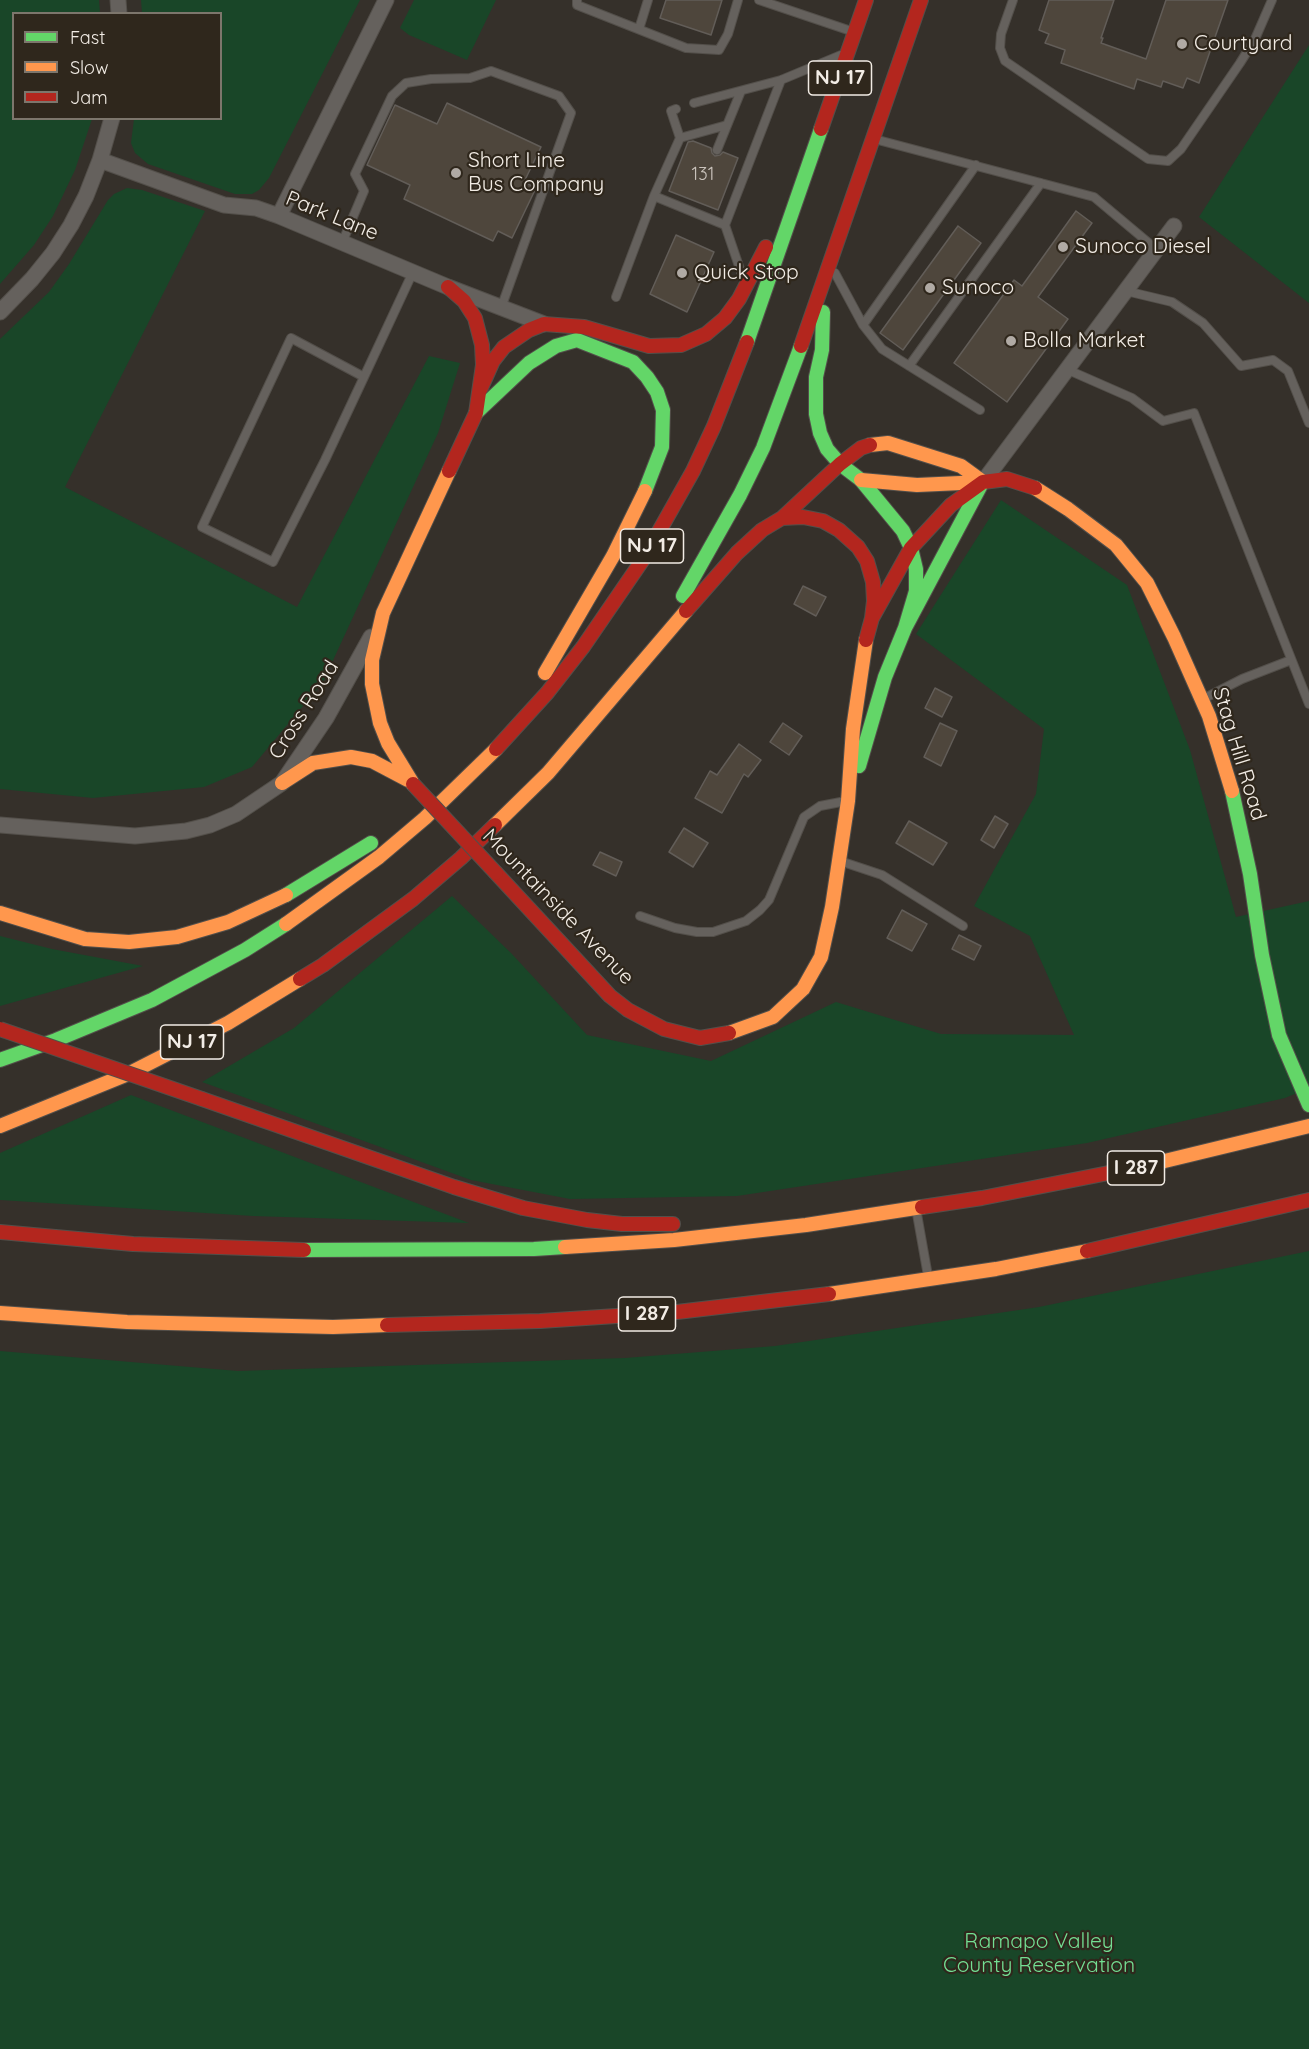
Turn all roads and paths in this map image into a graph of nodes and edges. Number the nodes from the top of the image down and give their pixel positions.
1 (386, 0) edge
2 (577, 0) edge
3 (648, 0) edge
4 (738, 0) edge
5 (759, 0) edge
6 (866, 0) edge
7 (921, 0) edge
8 (1013, 0) edge
9 (1272, 0) edge
10 (639, 29) junction
11 (855, 33) junction
12 (849, 52) junction
13 (782, 80) junction
14 (741, 91) junction
15 (694, 103) dead end
16 (676, 109) dead end
17 (111, 120) edge
18 (727, 125) junction
19 (680, 138) junction
20 (873, 139) junction
21 (717, 150) dead end
22 (813, 157) junction
23 (100, 160) junction
24 (976, 165) junction
25 (1041, 183) junction
26 (654, 196) junction
27 (695, 201) dead end
28 (691, 211) junction
29 (279, 216) junction
30 (725, 225) junction
31 (1174, 226) dead end
32 (342, 243) junction
33 (1156, 249) junction
34 (830, 264) junction
35 (413, 272) junction
36 (825, 282) junction
37 (746, 286) junction
38 (448, 287) junction
39 (1125, 291) junction
40 (616, 297) dead end
41 (501, 308) junction
42 (0, 312) edge
43 (544, 324) junction
44 (863, 325) junction
45 (577, 340) junction
46 (909, 366) junction
47 (1066, 369) junction
48 (364, 377) junction
49 (480, 390) junction
50 (980, 410) dead end
51 (476, 413) junction
52 (1309, 423) edge
53 (840, 464) junction
54 (861, 480) junction
55 (983, 482) junction
56 (782, 518) junction
57 (911, 548) junction
58 (383, 613) junction
59 (872, 618) junction
60 (905, 627) junction
61 (1291, 660) junction
62 (626, 680) junction
63 (1202, 700) junction
64 (1309, 704) edge
65 (508, 736) junction
66 (466, 778) junction
67 (282, 783) junction
68 (413, 784) junction
69 (848, 801) junction
70 (0, 825) edge
71 (839, 861) junction
72 (0, 913) edge
73 (640, 916) dead end
74 (963, 926) dead end
75 (152, 1000) junction
76 (0, 1029) edge
77 (1, 1044) edge
78 (0, 1060) edge
79 (1309, 1105) edge
80 (0, 1126) edge
81 (1309, 1126) edge
82 (1309, 1200) edge
83 (916, 1209) junction
84 (705, 1222) dead end
85 (681, 1224) dead end
86 (0, 1232) edge
87 (928, 1280) junction
88 (0, 1313) edge

1 - 29 street
2 - 10 lane
3 - 10 lane
4 - 10 lane
5 - 11 lane
6 - 11 main road, NJ 17
7 - 20 main road, NJ 17
8 - 9 lane
11 - 12 main road, NJ 17
12 - 13 lane
12 - 22 main road, NJ 17
13 - 14 lane
13 - 30 lane
14 - 15 lane
14 - 18 lane
16 - 19 lane
17 - 23 street
18 - 19 lane
18 - 21 lane
19 - 26 lane
20 - 24 lane
20 - 34 main road, NJ 17
22 - 37 main road
22 - 65 main road, NJ 17
23 - 29 street, Park Lane
23 - 42 street
24 - 25 lane
24 - 44 lane
25 - 33 lane
25 - 46 lane
26 - 28 lane
26 - 40 lane
27 - 28 lane
28 - 30 lane
29 - 32 street, Park Lane
30 - 37 lane
31 - 33 street
32 - 35 street, Park Lane
32 - 41 lane
33 - 39 street
34 - 36 main road, NJ 17
34 - 44 lane
35 - 38 street, Park Lane
35 - 48 lane
36 - 53 main road
36 - 62 main road, NJ 17
37 - 43 main road
38 - 41 street, Park Lane
38 - 49 main road
39 - 47 street
39 - 52 lane
41 - 43 street, Park Lane
43 - 45 main road
43 - 49 main road
44 - 46 lane
45 - 51 main road
45 - 65 main road
46 - 50 lane
47 - 55 street
47 - 61 lane
48 - 48 lane
49 - 51 main road, Cross Road
51 - 58 main road, Cross Road
53 - 54 main road
53 - 55 main road
53 - 56 main road
54 - 55 main road, Stag Hill Road
54 - 57 main road
55 - 57 main road, Mountainside Avenue
55 - 60 main road, Mountainside Avenue
55 - 63 main road, Stag Hill Road
56 - 59 main road
56 - 62 main road
57 - 59 main road, Mountainside Avenue
57 - 60 main road
58 - 67 street, Cross Road
58 - 68 main road, Mountainside Avenue
59 - 69 main road, Mountainside Avenue
60 - 69 main road, Mountainside Avenue
61 - 63 lane
61 - 64 lane
62 - 80 main road, NJ 17
63 - 79 main road, Stag Hill Road
65 - 66 main road, NJ 17
66 - 72 main road
66 - 75 main road, NJ 17
67 - 68 main road, Mountainside Avenue
67 - 70 street, Cross Road
68 - 71 main road, Mountainside Avenue, bridge
69 - 71 main road, Mountainside Avenue
69 - 73 lane
71 - 74 lane
75 - 77 main road
75 - 78 main road, NJ 17
76 - 85 main road, bridge
81 - 83 main road, I 287
82 - 87 main road, I 287
83 - 84 main road
83 - 86 main road, I 287
83 - 87 lane
87 - 88 main road, I 287

